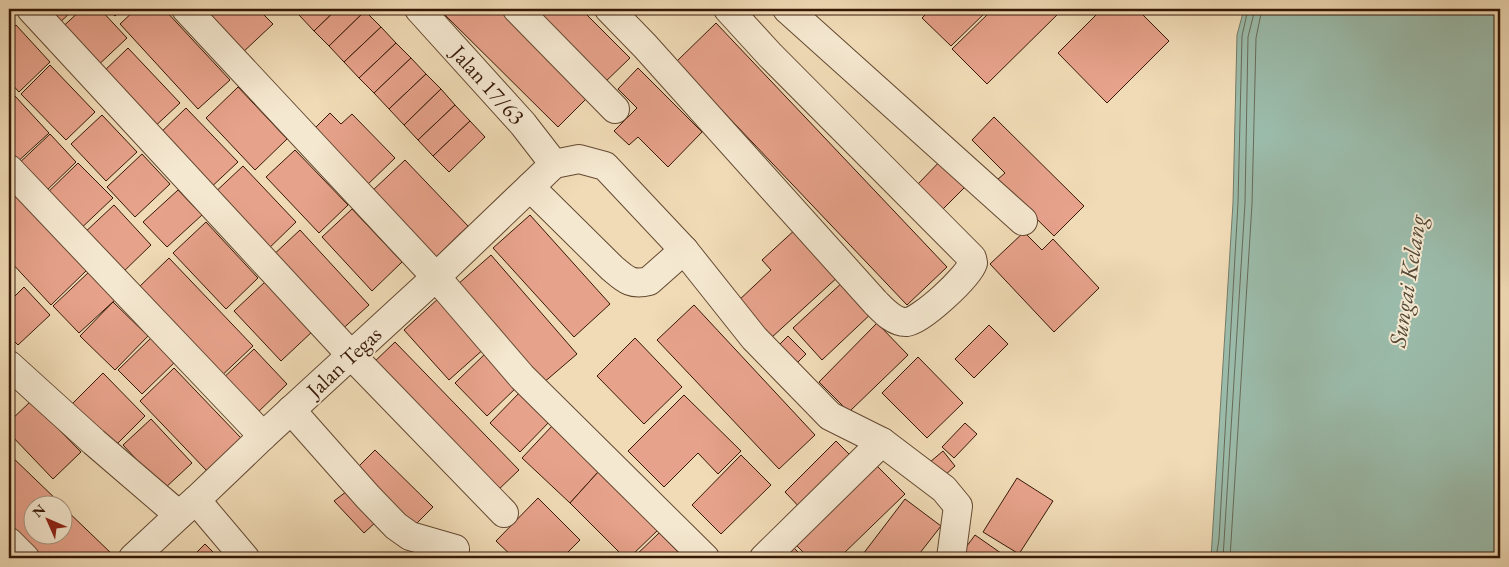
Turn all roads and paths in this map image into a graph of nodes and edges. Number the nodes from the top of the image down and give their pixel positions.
1 (31, 9) edge
2 (186, 9) edge
3 (419, 9) edge
4 (517, 9) edge
5 (609, 9) edge
6 (728, 9) edge
7 (787, 9) edge
8 (615, 109) dead end
9 (554, 164) junction
10 (9, 169) edge
11 (530, 187) junction
12 (1024, 220) dead end
13 (684, 250) junction
14 (436, 277) junction
15 (351, 355) junction
16 (9, 366) edge
17 (291, 410) junction
18 (263, 436) junction
19 (882, 442) junction
20 (187, 508) junction
21 (504, 513) dead end
22 (9, 542) edge
23 (455, 550) dead end
24 (25, 558) edge
25 (133, 558) edge
26 (245, 558) edge
27 (705, 558) edge
28 (764, 558) edge
29 (951, 558) edge

1 - 15 street
2 - 14 street
3 - 9 street, Jalan 17/63
4 - 8 street
5 - 6 street
7 - 12 street
9 - 11 street, Jalan Tegas
9 - 13 street
10 - 18 street
11 - 13 street
11 - 14 street, Jalan Tegas
13 - 19 street
14 - 15 street, Jalan Tegas
14 - 27 street
15 - 17 street, Jalan Tegas
15 - 21 street
16 - 20 street
17 - 18 street, Jalan Tegas
17 - 23 street
18 - 20 street, Jalan Tegas
19 - 28 street
19 - 29 street
20 - 25 street, Jalan Tegas
20 - 26 street
22 - 24 street

